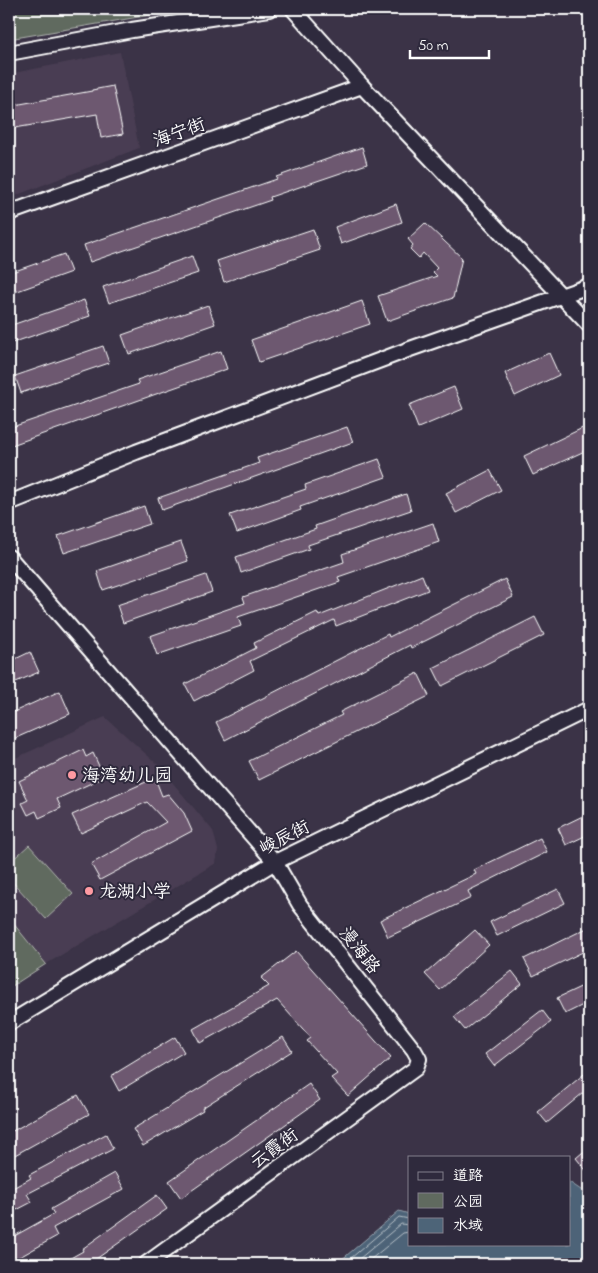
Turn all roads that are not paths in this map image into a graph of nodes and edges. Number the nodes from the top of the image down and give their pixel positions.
1 (270, 9) edge
2 (292, 9) edge
3 (9, 53) edge
4 (362, 86) junction
5 (9, 213) edge
6 (589, 286) edge
7 (560, 295) junction
8 (589, 325) edge
9 (9, 503) edge
10 (9, 557) edge
11 (589, 709) edge
12 (275, 862) junction
13 (9, 1023) edge
14 (419, 1059) joint
15 (146, 1264) edge

1 - 3 street
2 - 4 street
4 - 5 street, 海宁街
4 - 7 street
6 - 7 street
7 - 8 street
7 - 9 street
10 - 12 street, 漫海路
11 - 12 street, 峻辰街
12 - 13 street, 峻辰街
12 - 14 street, 漫海路
14 - 15 street, 云霞街

